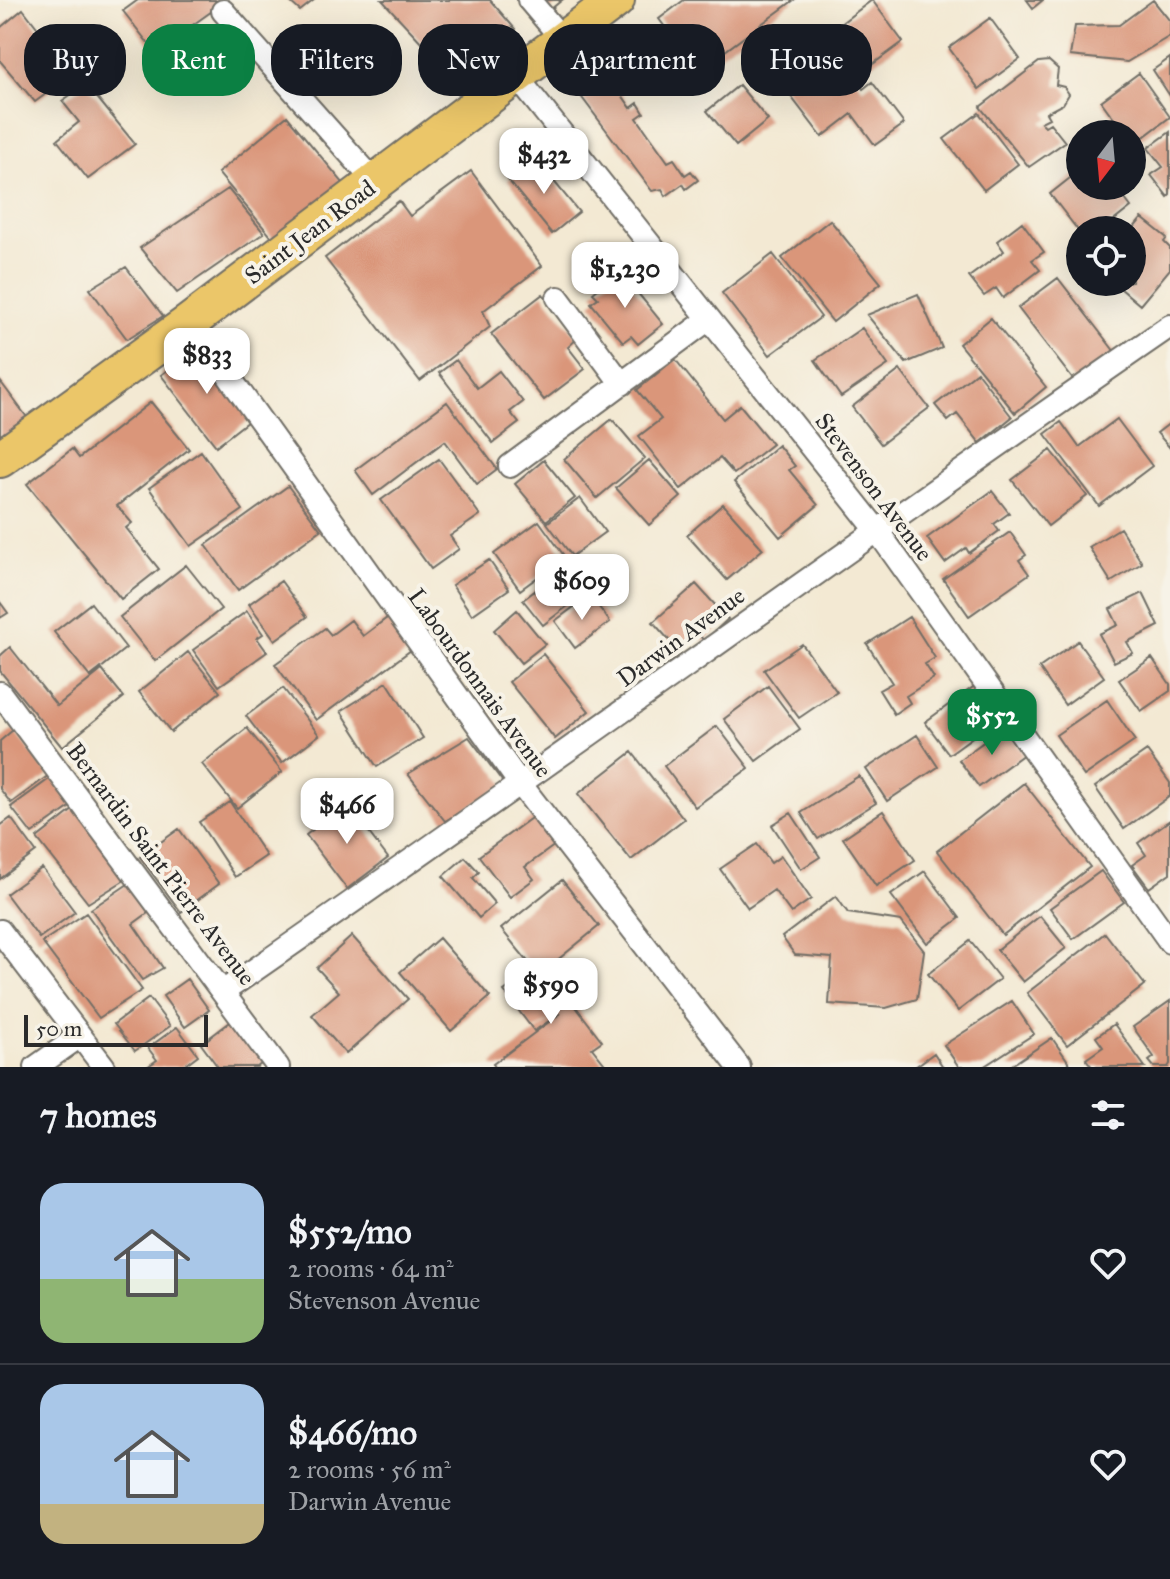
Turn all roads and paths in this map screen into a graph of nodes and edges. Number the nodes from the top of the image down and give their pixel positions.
1 (529, 0) edge
2 (616, 0) edge
3 (223, 11) dead end
4 (549, 24) edge
5 (584, 24) edge
6 (544, 55) edge
7 (528, 68) edge
8 (528, 91) edge
9 (492, 96) edge
10 (376, 183) junction
11 (558, 298) dead end
12 (709, 319) junction
13 (190, 322) junction
14 (1170, 326) edge
15 (622, 384) junction
16 (0, 459) edge
17 (510, 466) dead end
18 (876, 529) junction
19 (0, 693) edge
20 (521, 785) junction
21 (0, 931) edge
22 (1170, 942) edge
23 (224, 991) junction
24 (80, 1036) junction
25 (36, 1067) edge
26 (104, 1067) edge
27 (278, 1067) edge
28 (739, 1067) edge

1 - 4 street
2 - 5 main road, Saint Jean Road
3 - 10 street
6 - 7 main road, Saint Jean Road
8 - 12 street, Stevenson Avenue
9 - 10 main road, Saint Jean Road
10 - 13 main road, Saint Jean Road
11 - 15 street
12 - 15 street
12 - 18 street, Stevenson Avenue
13 - 16 main road, Saint Jean Road
13 - 20 street, Labourdonnais Avenue
14 - 18 street, Darwin Avenue
15 - 17 street
18 - 20 street, Darwin Avenue
18 - 22 street, Stevenson Avenue
19 - 23 street, Bernardin Saint Pierre Avenue
20 - 23 street, Darwin Avenue
20 - 28 street, Labourdonnais Avenue
21 - 24 street
23 - 27 street, Bernardin Saint Pierre Avenue
24 - 25 street
24 - 26 street

